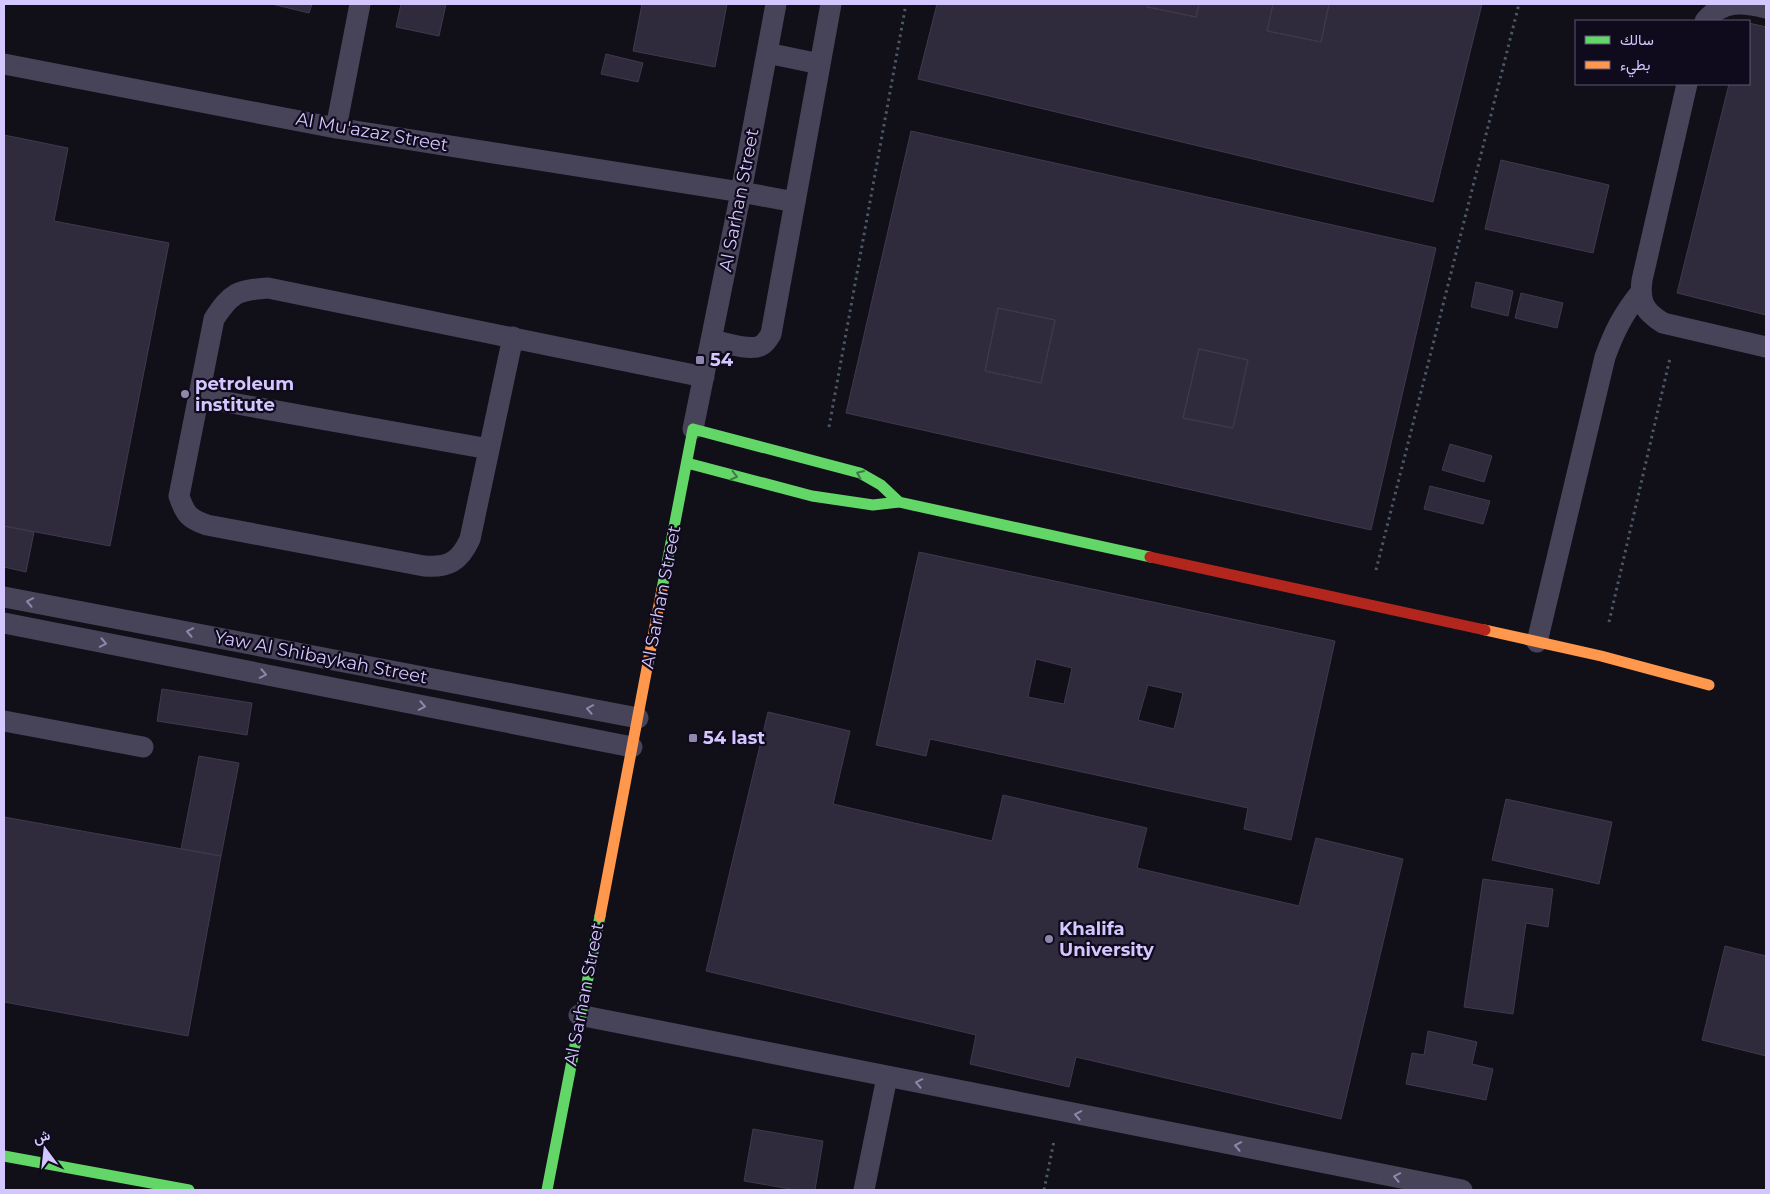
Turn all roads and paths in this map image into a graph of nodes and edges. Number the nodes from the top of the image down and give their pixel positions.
1 (360, 4) edge
2 (776, 4) edge
3 (831, 4) edge
4 (906, 4) edge
5 (1519, 4) edge
6 (1766, 8) edge
7 (1706, 20) edge
8 (767, 54) junction
9 (4, 64) edge
10 (820, 64) junction
11 (1687, 85) edge
12 (336, 128) junction
13 (741, 192) junction
14 (795, 202) junction
15 (1640, 293) junction
16 (1677, 327) junction
17 (513, 337) junction
18 (712, 340) junction
19 (1766, 347) edge
20 (704, 377) junction
21 (198, 397) junction
22 (829, 428) dead end
23 (694, 430) junction
24 (489, 449) junction
25 (687, 464) junction
26 (899, 502) junction
27 (4, 597) edge
28 (1367, 604) junction
29 (75, 610) junction
30 (4, 623) edge
31 (68, 636) junction
32 (1537, 642) junction
33 (1601, 656) junction
34 (1710, 685) dead end
35 (638, 718) junction
36 (4, 721) edge
37 (144, 747) dead end
38 (632, 747) junction
39 (580, 1016) junction
40 (887, 1077) junction
41 (1060, 1111) junction
42 (4, 1156) edge
43 (189, 1190) edge
44 (547, 1190) edge
45 (864, 1190) edge
46 (1044, 1190) edge
47 (1462, 1190) edge

1 - 12 lane
2 - 8 lane, Al Sarhan Street
3 - 10 lane
4 - 22 path
5 - 28 path
6 - 7 lane
8 - 10 lane
8 - 13 lane, Al Sarhan Street
9 - 12 lane, Al Mu'azaz Street
10 - 14 lane
11 - 15 lane
12 - 13 lane, Al Mu'azaz Street
13 - 14 lane, Al Mu'azaz Street
13 - 18 lane, Al Sarhan Street
14 - 18 lane
15 - 16 lane
15 - 32 lane
16 - 19 lane
16 - 33 path
17 - 20 lane
17 - 21 lane
17 - 24 lane
18 - 20 lane, Al Sarhan Street
20 - 23 lane, Al Sarhan Street
21 - 24 lane
21 - 24 lane
23 - 25 street, Al Sarhan Street
26 -> 23 street
25 -> 26 street
25 - 35 street, Al Sarhan Street
26 - 28 street
29 -> 27 lane, Yaw Al Shibaykah Street
28 - 32 street
29 - 31 lane
35 -> 29 lane, Yaw Al Shibaykah Street
30 - 31 lane, Yaw Al Shibaykah Street
31 -> 38 lane, Yaw Al Shibaykah Street
32 - 33 street
33 - 34 street
35 - 38 street, Al Sarhan Street
36 - 37 lane
38 - 39 street, Al Sarhan Street
39 - 40 lane
39 - 44 street, Al Sarhan Street
41 -> 40 lane
40 - 45 lane
41 - 46 path
47 -> 41 lane
42 - 43 street

